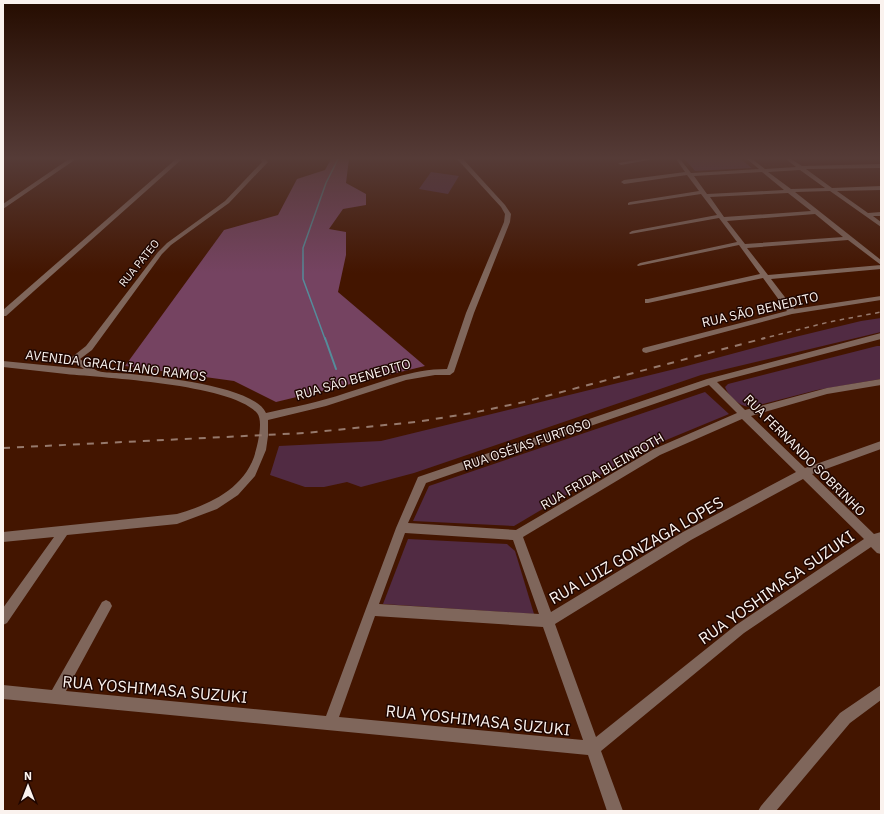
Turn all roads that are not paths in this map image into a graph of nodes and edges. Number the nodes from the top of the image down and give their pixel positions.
1 (17, 197) edge
2 (137, 197) edge
3 (232, 197) edge
4 (495, 197) edge
5 (683, 197) edge
6 (707, 197) edge
7 (797, 197) edge
8 (841, 197) edge
9 (630, 204) dead end
10 (3, 207) edge
11 (816, 212) junction
12 (881, 214) edge
13 (866, 215) junction
14 (722, 218) junction
15 (881, 225) edge
16 (632, 232) dead end
17 (849, 238) junction
18 (743, 245) junction
19 (881, 263) edge
20 (640, 265) dead end
21 (881, 267) edge
22 (766, 276) junction
23 (881, 298) edge
24 (648, 301) dead end
25 (792, 312) junction
26 (3, 314) edge
27 (881, 336) edge
28 (646, 350) dead end
29 (3, 364) edge
30 (96, 373) junction
31 (710, 381) junction
32 (881, 382) edge
33 (744, 414) junction
34 (264, 417) junction
35 (881, 445) edge
36 (804, 473) junction
37 (401, 528) junction
38 (64, 531) junction
39 (517, 535) junction
40 (3, 537) edge
41 (878, 542) edge
42 (106, 606) dead end
43 (371, 610) junction
44 (3, 619) edge
45 (548, 621) junction
46 (3, 692) edge
47 (881, 692) edge
48 (55, 697) junction
49 (330, 723) junction
50 (593, 748) junction
51 (614, 811) edge
52 (766, 811) edge

1 - 10 street
2 - 26 street
3 - 30 street, RUA PATEO
4 - 34 street, RUA SÃO BENEDITO
5 - 9 street
6 - 14 street
7 - 11 street
8 - 13 street
11 - 14 street
11 - 17 street
12 - 13 street
13 - 15 street
14 - 16 street
14 - 18 street
17 - 18 street
17 - 19 street
18 - 20 street
18 - 22 street
21 - 22 street
22 - 24 street
22 - 25 street
23 - 25 street, RUA SÃO BENEDITO
25 - 28 street, RUA SÃO BENEDITO
27 - 31 street, RUA OSÉIAS FURTOSO
29 - 30 street, AVENIDA GRACILIANO RAMOS
30 - 34 street, AVENIDA GRACILIANO RAMOS
31 - 33 street, RUA FERNANDO SOBRINHO
31 - 37 street, RUA OSÉIAS FURTOSO
32 - 33 street, RUA FRIDA BLEINROTH
33 - 36 street, RUA FERNANDO SOBRINHO
33 - 39 street, RUA FRIDA BLEINROTH
34 - 38 street
35 - 36 street, RUA LUIZ GONZAGA LOPES
36 - 41 street, RUA FERNANDO SOBRINHO
36 - 45 street, RUA LUIZ GONZAGA LOPES
37 - 39 street
37 - 43 street, RUA OSÉIAS FURTOSO
38 - 40 street
38 - 44 street
39 - 45 street
41 - 50 street, RUA YOSHIMASA SUZUKI
42 - 48 street
43 - 45 street, RUA LUIZ GONZAGA LOPES
43 - 49 street, RUA OSÉIAS FURTOSO
45 - 50 street
46 - 48 street, RUA YOSHIMASA SUZUKI
47 - 52 street
48 - 49 street, RUA YOSHIMASA SUZUKI
49 - 50 street, RUA YOSHIMASA SUZUKI
50 - 51 street

